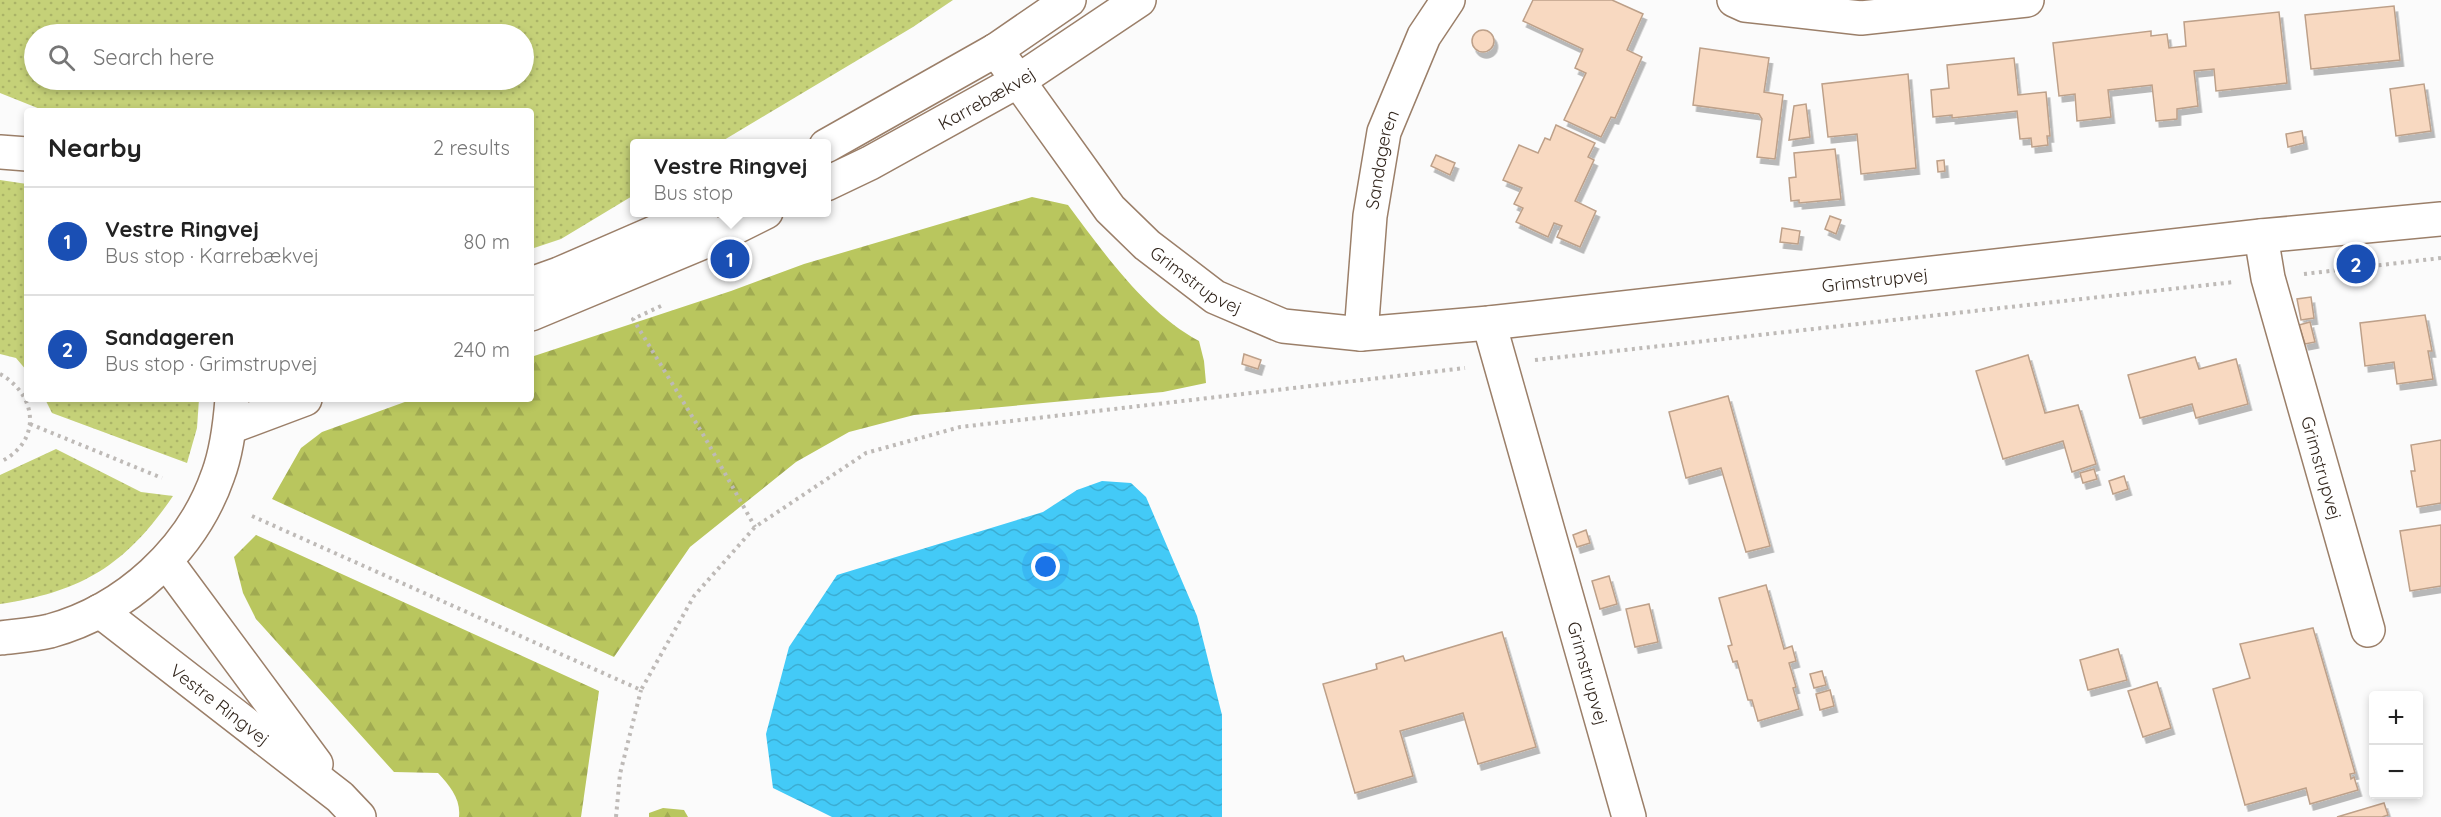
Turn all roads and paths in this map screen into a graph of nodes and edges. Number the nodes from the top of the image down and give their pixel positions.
1 (1069, 0) edge
2 (1139, 0) edge
3 (1448, 0) edge
4 (1734, 0) edge
5 (2027, 0) edge
6 (996, 50) junction
7 (1018, 81) junction
8 (831, 143) edge
9 (0, 152) edge
10 (24, 154) edge
11 (831, 182) edge
12 (693, 217) edge
13 (758, 217) edge
14 (2441, 219) edge
15 (2261, 236) junction
16 (2441, 258) edge
17 (2268, 278) junction
18 (534, 283) edge
19 (661, 306) dead end
20 (534, 313) edge
21 (1489, 323) junction
22 (1361, 334) junction
23 (1501, 364) junction
24 (0, 374) edge
25 (24, 396) edge
26 (27, 402) edge
27 (289, 402) edge
28 (231, 413) edge
29 (30, 424) junction
30 (0, 462) edge
31 (162, 478) dead end
32 (252, 516) dead end
33 (755, 527) junction
34 (166, 561) junction
35 (100, 611) junction
36 (2368, 630) dead end
37 (0, 638) edge
38 (640, 690) junction
39 (349, 807) edge
40 (616, 817) edge
41 (1629, 817) edge

1 - 6 street, Karrebækvej
2 - 7 street, Karrebækvej
3 - 22 street, Sandageren
4 - 5 street
6 - 7 street, Grimstrupvej
6 - 8 street, Karrebækvej
7 - 11 street, Karrebækvej
7 - 22 street, Grimstrupvej
9 - 10 street
12 - 18 street
13 - 20 street
14 - 15 street, Grimstrupvej
15 - 17 street, Grimstrupvej
15 - 21 street, Grimstrupvej
16 - 17 path
17 - 23 path
17 - 36 street, Grimstrupvej
19 - 33 path
21 - 22 street, Grimstrupvej
21 - 23 street, Grimstrupvej
23 - 33 path
23 - 41 street, Grimstrupvej
24 - 25 path
26 - 29 path
27 - 28 street
28 - 34 street
29 - 30 path
29 - 31 path
32 - 38 path
33 - 38 path
34 - 35 street
34 - 39 street, Vestre Ringvej
35 - 37 street
35 - 39 street, Vestre Ringvej
38 - 40 path

